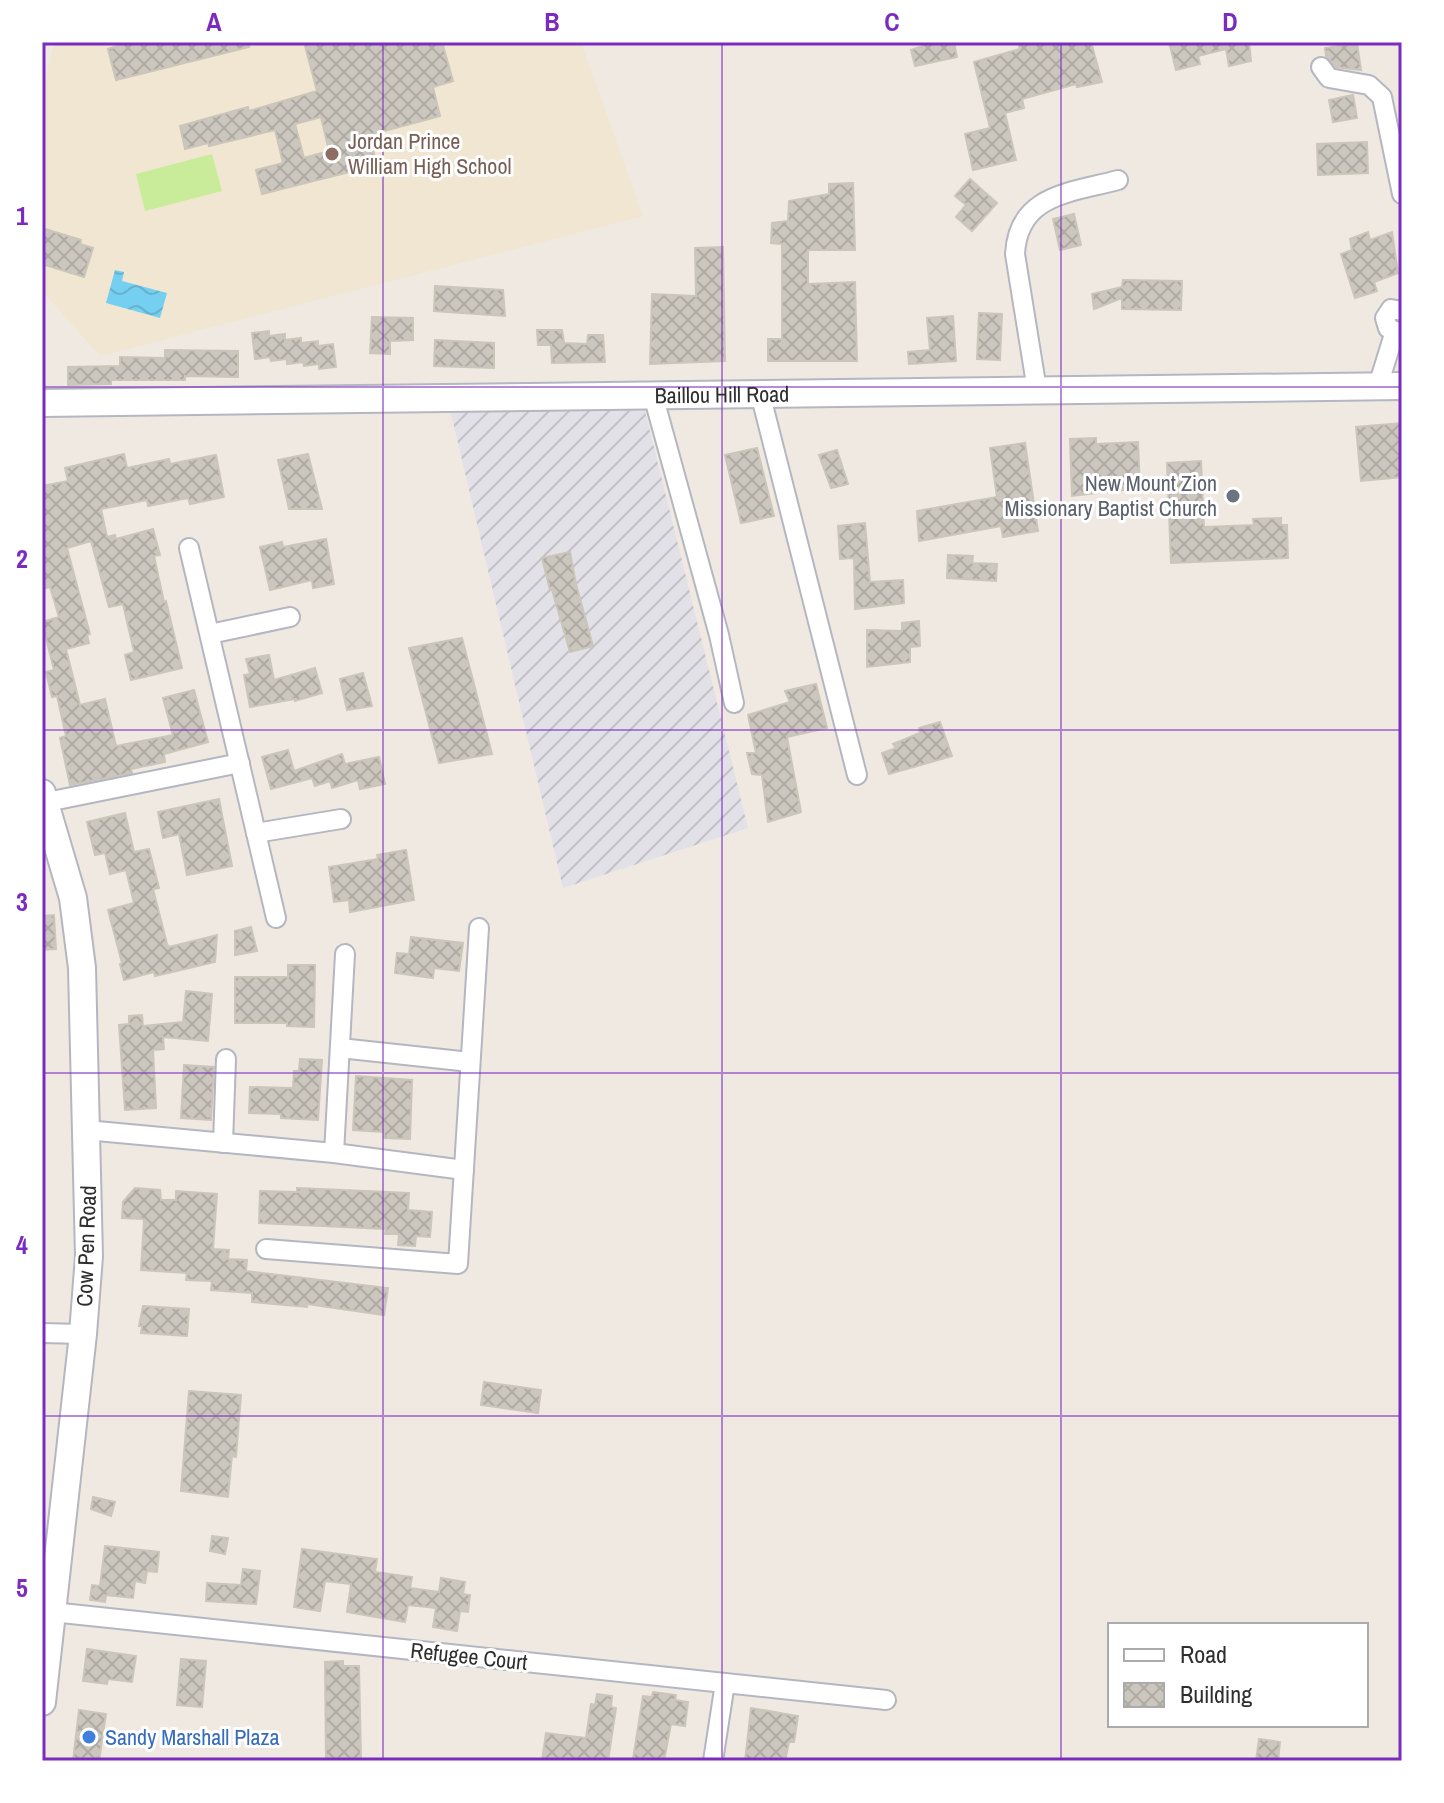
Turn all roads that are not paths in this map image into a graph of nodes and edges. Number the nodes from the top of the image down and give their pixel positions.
1 (1321, 67) dead end
2 (1118, 180) dead end
3 (1402, 194) edge
4 (1401, 306) edge
5 (1398, 329) edge
6 (1390, 386) edge
7 (1037, 390) junction
8 (760, 393) junction
9 (653, 395) junction
10 (42, 403) edge
11 (189, 548) dead end
12 (290, 617) dead end
13 (210, 634) junction
14 (734, 703) dead end
15 (240, 763) junction
16 (857, 775) dead end
17 (43, 800) edge
18 (341, 819) dead end
19 (256, 833) junction
20 (276, 918) dead end
21 (479, 928) dead end
22 (345, 954) dead end
23 (340, 1048) junction
24 (226, 1059) dead end
25 (470, 1062) junction
26 (86, 1130) junction
27 (223, 1143) junction
28 (334, 1153) junction
29 (464, 1170) junction
30 (266, 1249) dead end
31 (42, 1333) edge
32 (83, 1334) junction
33 (48, 1620) edge
34 (725, 1683) junction
35 (886, 1700) dead end
36 (42, 1702) edge
37 (713, 1761) edge

1 - 3 street
2 - 7 street
4 - 5 street
5 - 6 street
6 - 7 main road, Baillou Hill Road
7 - 8 main road, Baillou Hill Road
8 - 9 main road, Baillou Hill Road
8 - 16 street
9 - 10 main road, Baillou Hill Road
9 - 14 street
11 - 13 street
12 - 13 street
13 - 15 street
15 - 17 street
15 - 19 street
17 - 26 main road, Cow Pen Road
18 - 19 street
19 - 20 street
21 - 25 street
22 - 23 street
23 - 25 street
23 - 28 street
24 - 27 street
25 - 29 street
26 - 27 street
26 - 32 main road, Cow Pen Road
27 - 28 street
28 - 29 street
29 - 30 street
31 - 32 street
32 - 33 main road, Cow Pen Road
33 - 34 street, Refugee Court
33 - 36 main road, Cow Pen Road
34 - 35 street, Refugee Court
34 - 37 street

